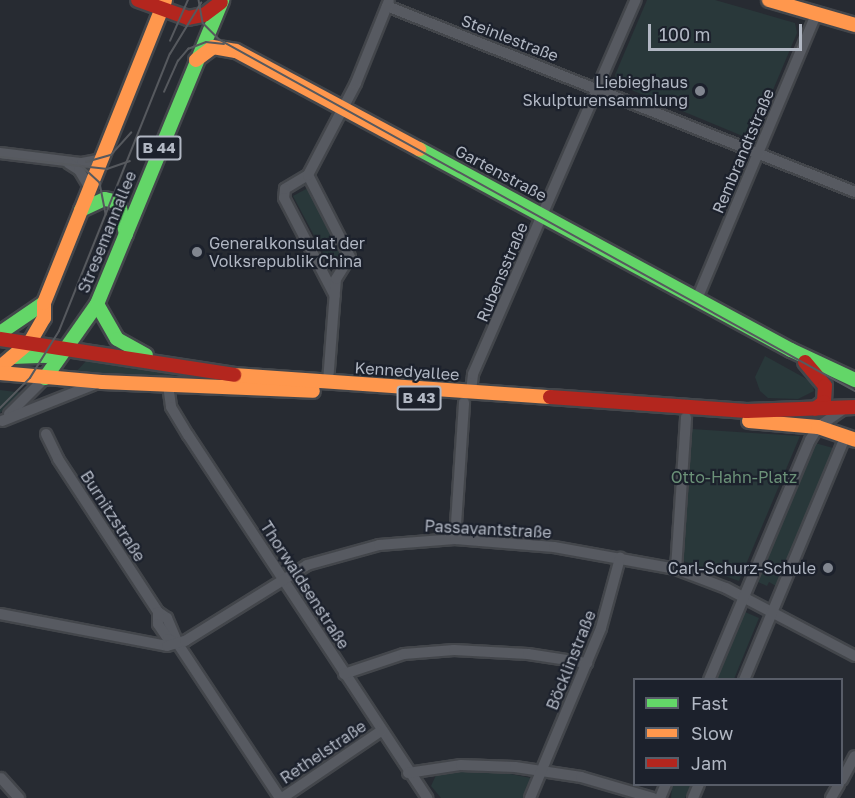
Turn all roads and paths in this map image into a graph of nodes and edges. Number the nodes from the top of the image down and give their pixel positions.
1 (138, 0) edge
2 (636, 0) edge
3 (769, 0) edge
4 (222, 1) edge
5 (388, 3) edge
6 (163, 5) edge
7 (816, 14) junction
8 (855, 25) edge
9 (195, 62) junction
10 (597, 88) junction
11 (344, 107) junction
12 (0, 153) edge
13 (759, 153) junction
14 (102, 159) junction
15 (64, 162) junction
16 (308, 175) junction
17 (90, 188) junction
18 (855, 192) edge
19 (81, 210) junction
20 (543, 214) junction
21 (126, 235) junction
22 (335, 296) junction
23 (697, 299) junction
24 (44, 303) junction
25 (97, 304) junction
26 (0, 333) edge
27 (0, 339) edge
28 (30, 342) junction
29 (69, 347) junction
30 (791, 350) junction
31 (0, 356) edge
32 (16, 357) junction
33 (163, 364) junction
34 (0, 368) edge
35 (0, 373) edge
36 (45, 378) junction
37 (855, 380) edge
38 (102, 382) junction
39 (328, 382) junction
40 (168, 385) junction
41 (467, 396) junction
42 (850, 408) edge
43 (815, 409) junction
44 (686, 417) junction
45 (1, 421) edge
46 (818, 427) junction
47 (46, 434) dead end
48 (851, 438) edge
49 (455, 539) junction
50 (620, 558) junction
51 (676, 569) junction
52 (282, 577) junction
53 (743, 596) junction
54 (773, 611) junction
55 (0, 614) edge
56 (178, 644) junction
57 (855, 656) edge
58 (587, 663) junction
59 (344, 674) junction
60 (710, 678) edge
61 (745, 678) edge
62 (381, 731) junction
63 (855, 756) edge
64 (542, 770) junction
65 (408, 772) junction
66 (1, 778) edge
67 (843, 778) edge
68 (19, 798) edge
69 (281, 798) edge
70 (427, 798) edge
71 (530, 798) edge
72 (653, 798) edge

1 - 6 main road
2 - 10 street, Rubensstraße
3 - 7 main road
4 - 6 main road
4 - 9 main road, Stresemannallee / B 44
5 - 10 street, Steinlestraße
5 - 11 street
6 - 14 main road, Stresemannallee / B 44
7 - 8 main road
7 - 13 street, Rembrandtstraße
9 - 11 main road, Gartenstraße
9 - 21 main road, Stresemannallee / B 44
10 - 13 street, Steinlestraße
10 - 20 street, Rubensstraße
11 - 16 street
11 - 20 main road, Gartenstraße
12 - 15 street
13 - 18 street, Steinlestraße
13 - 23 street, Rembrandtstraße
14 - 15 street
14 - 17 main road, Stresemannallee / B 44
15 - 17 street
16 - 22 street
16 - 22 street
17 - 19 main road, Stresemannallee / B 44
19 - 21 main road
19 - 24 main road, Stresemannallee / B 44
20 - 23 main road, Gartenstraße
20 - 41 street, Rubensstraße
21 - 25 main road, Stresemannallee / B 44
22 - 39 street
23 - 30 main road, Gartenstraße
24 - 26 main road
24 - 28 main road, Stresemannallee / B 44
25 - 29 main road, Stresemannallee / B 44
25 - 33 main road
27 - 28 main road, Kennedyallee / B 43
28 - 29 main road, Kennedyallee / B 43
28 - 32 main road, Stresemannallee / B 44
29 - 32 main road, B 43
29 - 33 main road, Kennedyallee / B 43
29 - 36 main road, Stresemannallee / B 44
30 - 37 main road, Gartenstraße
30 - 43 main road, Gartenstraße
31 - 32 main road, B 43
32 - 34 main road, Stresemannallee / B 44
33 - 39 main road, Kennedyallee / B 43
35 - 36 main road, Kennedyallee / B 43
36 - 38 main road, Kennedyallee / B 43
36 - 45 street, Stresemannallee
38 - 40 main road, Kennedyallee / B 43
38 - 45 street, Stresemannallee
39 - 41 main road, Kennedyallee / B 43
40 - 41 main road, Kennedyallee / B 43
40 - 52 street, Thorwaldsenstraße
41 - 43 main road, Kennedyallee / B 43
41 - 44 main road, Kennedyallee / B 43
41 - 49 street, Rubensstraße
42 - 43 main road, B 43
42 - 46 street
44 - 46 main road, Kennedyallee / B 43
44 - 51 street
46 - 48 main road, B 43
46 - 53 street
47 - 56 street, Burnitzstraße
48 - 54 street
49 - 50 street, Passavantstraße
49 - 52 street, Passavantstraße
50 - 51 street, Passavantstraße
50 - 58 street, Böcklinstraße
51 - 53 street, Passavantstraße
52 - 56 street, Passavantstraße
52 - 59 street, Thorwaldsenstraße
53 - 54 street, Passavantstraße
53 - 60 street
54 - 57 street, Passavantstraße
54 - 61 street
55 - 56 street
56 - 69 street, Burnitzstraße
58 - 59 street
58 - 64 street, Böcklinstraße
59 - 62 street, Thorwaldsenstraße
62 - 65 street, Thorwaldsenstraße
62 - 69 street, Rethelstraße
63 - 67 street
64 - 65 street
64 - 71 street, Böcklinstraße
64 - 72 street
65 - 70 street, Thorwaldsenstraße
66 - 68 street

